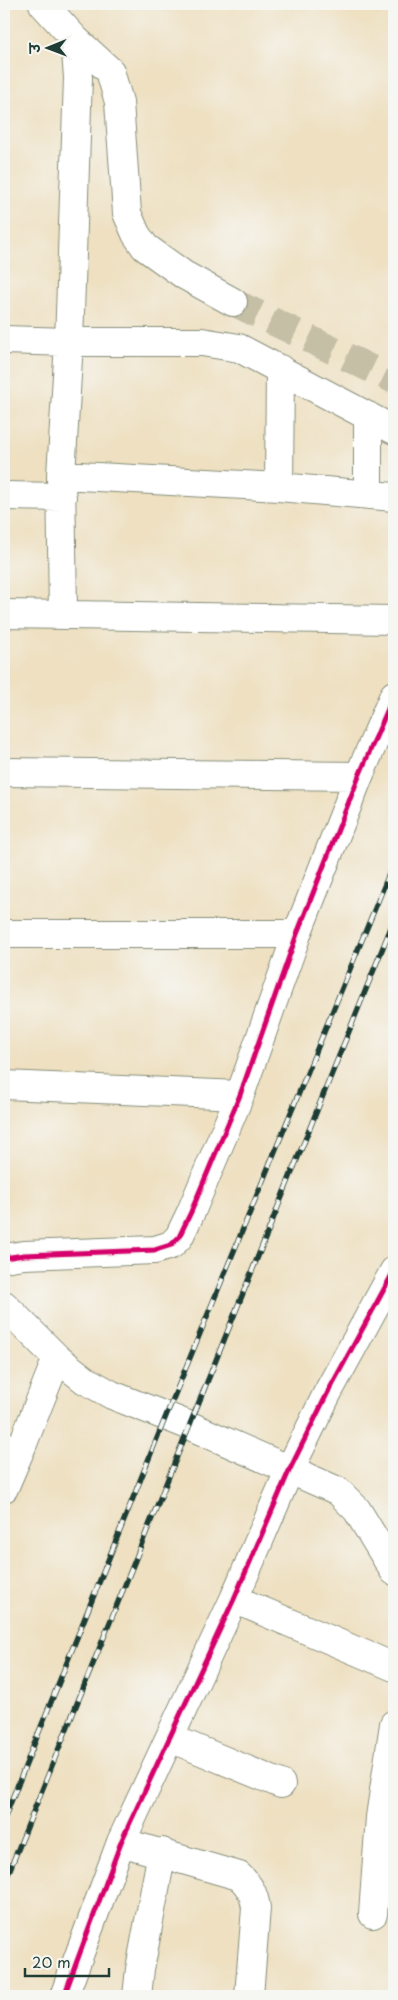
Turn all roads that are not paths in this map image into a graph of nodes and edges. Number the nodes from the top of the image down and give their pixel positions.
1 (43, 4) edge
2 (75, 38) junction
3 (233, 302) tunnel mouth
4 (4, 340) edge
5 (69, 342) junction
6 (280, 369) junction
7 (368, 416) junction
8 (394, 430) edge
9 (61, 486) junction
10 (279, 487) junction
11 (4, 496) edge
12 (381, 496) edge
13 (4, 614) edge
14 (63, 614) junction
15 (394, 620) edge
16 (394, 695) edge
17 (4, 772) edge
18 (359, 776) junction
19 (4, 934) edge
20 (297, 934) junction
21 (4, 1086) edge
22 (240, 1095) junction
23 (4, 1258) edge
24 (394, 1271) edge
25 (4, 1305) edge
26 (382, 1312) edge
27 (57, 1358) junction
28 (13, 1442) edge
29 (289, 1471) junction
30 (4, 1488) edge
31 (394, 1571) edge
32 (234, 1599) junction
33 (394, 1667) edge
34 (394, 1724) edge
35 (170, 1738) junction
36 (281, 1784) dead end
37 (387, 1818) edge
38 (121, 1842) junction
39 (162, 1852) junction
40 (373, 1914) dead end
41 (64, 1996) edge
42 (137, 1996) edge
43 (249, 1996) edge

1 - 2 street
2 - 3 street
2 - 5 street
4 - 5 street
5 - 6 street
5 - 9 street
6 - 7 street
6 - 10 street
7 - 8 street
7 - 12 street
9 - 10 street
9 - 11 street
9 - 14 street
10 - 12 street
13 - 14 street
14 - 15 street
16 - 18 street
17 - 18 street
18 - 20 street
19 - 20 street
20 - 22 street
21 - 22 street
22 - 23 street
24 - 26 street
25 - 27 street
26 - 29 street
27 - 28 street
27 - 29 street
28 - 30 street
29 - 31 street
29 - 32 street
32 - 33 street
32 - 35 street
34 - 37 street
35 - 36 street
35 - 38 street
37 - 40 street
38 - 39 street
38 - 41 street
39 - 42 street
39 - 43 street

